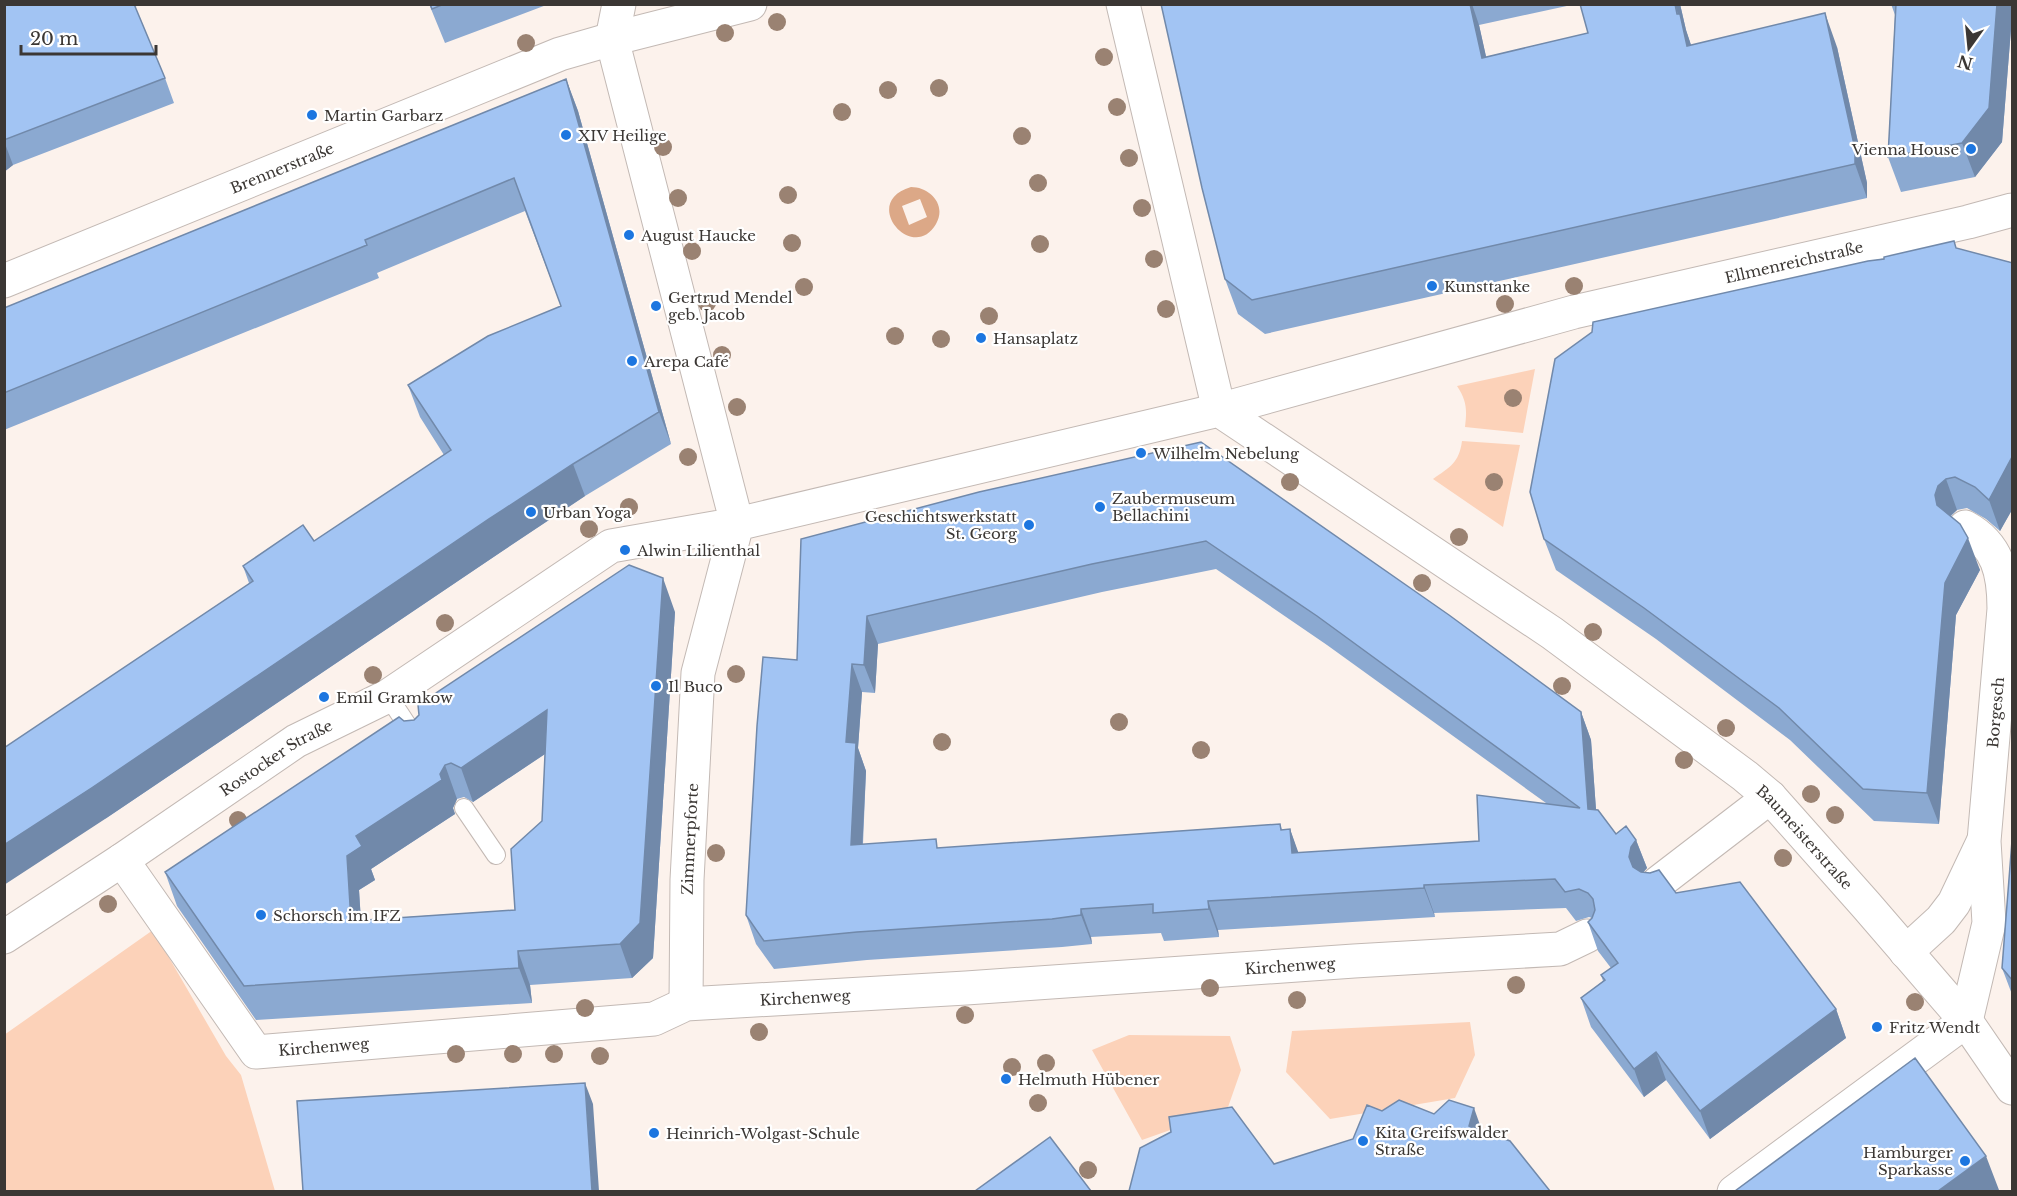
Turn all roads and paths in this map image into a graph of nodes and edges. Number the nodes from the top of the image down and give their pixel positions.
1 (619, 4) edge
2 (750, 4) edge
3 (1123, 4) edge
4 (612, 39) junction
5 (2013, 210) edge
6 (4, 281) edge
7 (1219, 410) junction
8 (737, 524) junction
9 (1965, 527) edge
10 (611, 546) joint
11 (388, 696) junction
12 (421, 746) edge
13 (1770, 797) junction
14 (464, 808) edge
15 (1984, 841) junction
16 (496, 855) dead end
17 (122, 860) junction
18 (1658, 883) edge
19 (1587, 936) dead end
20 (4, 938) edge
21 (1906, 952) junction
22 (686, 1005) junction
23 (1966, 1021) junction
24 (2013, 1088) edge
25 (1734, 1191) edge

1 - 4 street
2 - 4 street, Brennerstraße
3 - 7 street
4 - 6 street, Brennerstraße
4 - 8 street
5 - 7 street, Ellmenreichstraße
7 - 8 street, Ellmenreichstraße
7 - 13 street, Baumeisterstraße
8 - 10 street, Ellmenreichstraße
8 - 22 street, Zimmerpforte
9 - 15 street, Borgesch
10 - 11 street, Rostocker Straße
11 - 12 lane
11 - 17 street, Rostocker Straße
13 - 18 street
13 - 21 street, Baumeisterstraße
14 - 16 lane
15 - 21 street, Borgesch
15 - 23 street, Borgesch
17 - 20 street, Rostocker Straße
17 - 22 street, Kirchenweg
19 - 22 street, Kirchenweg
21 - 23 street, Baumeisterstraße
23 - 24 street, Baumeisterstraße
23 - 25 street

